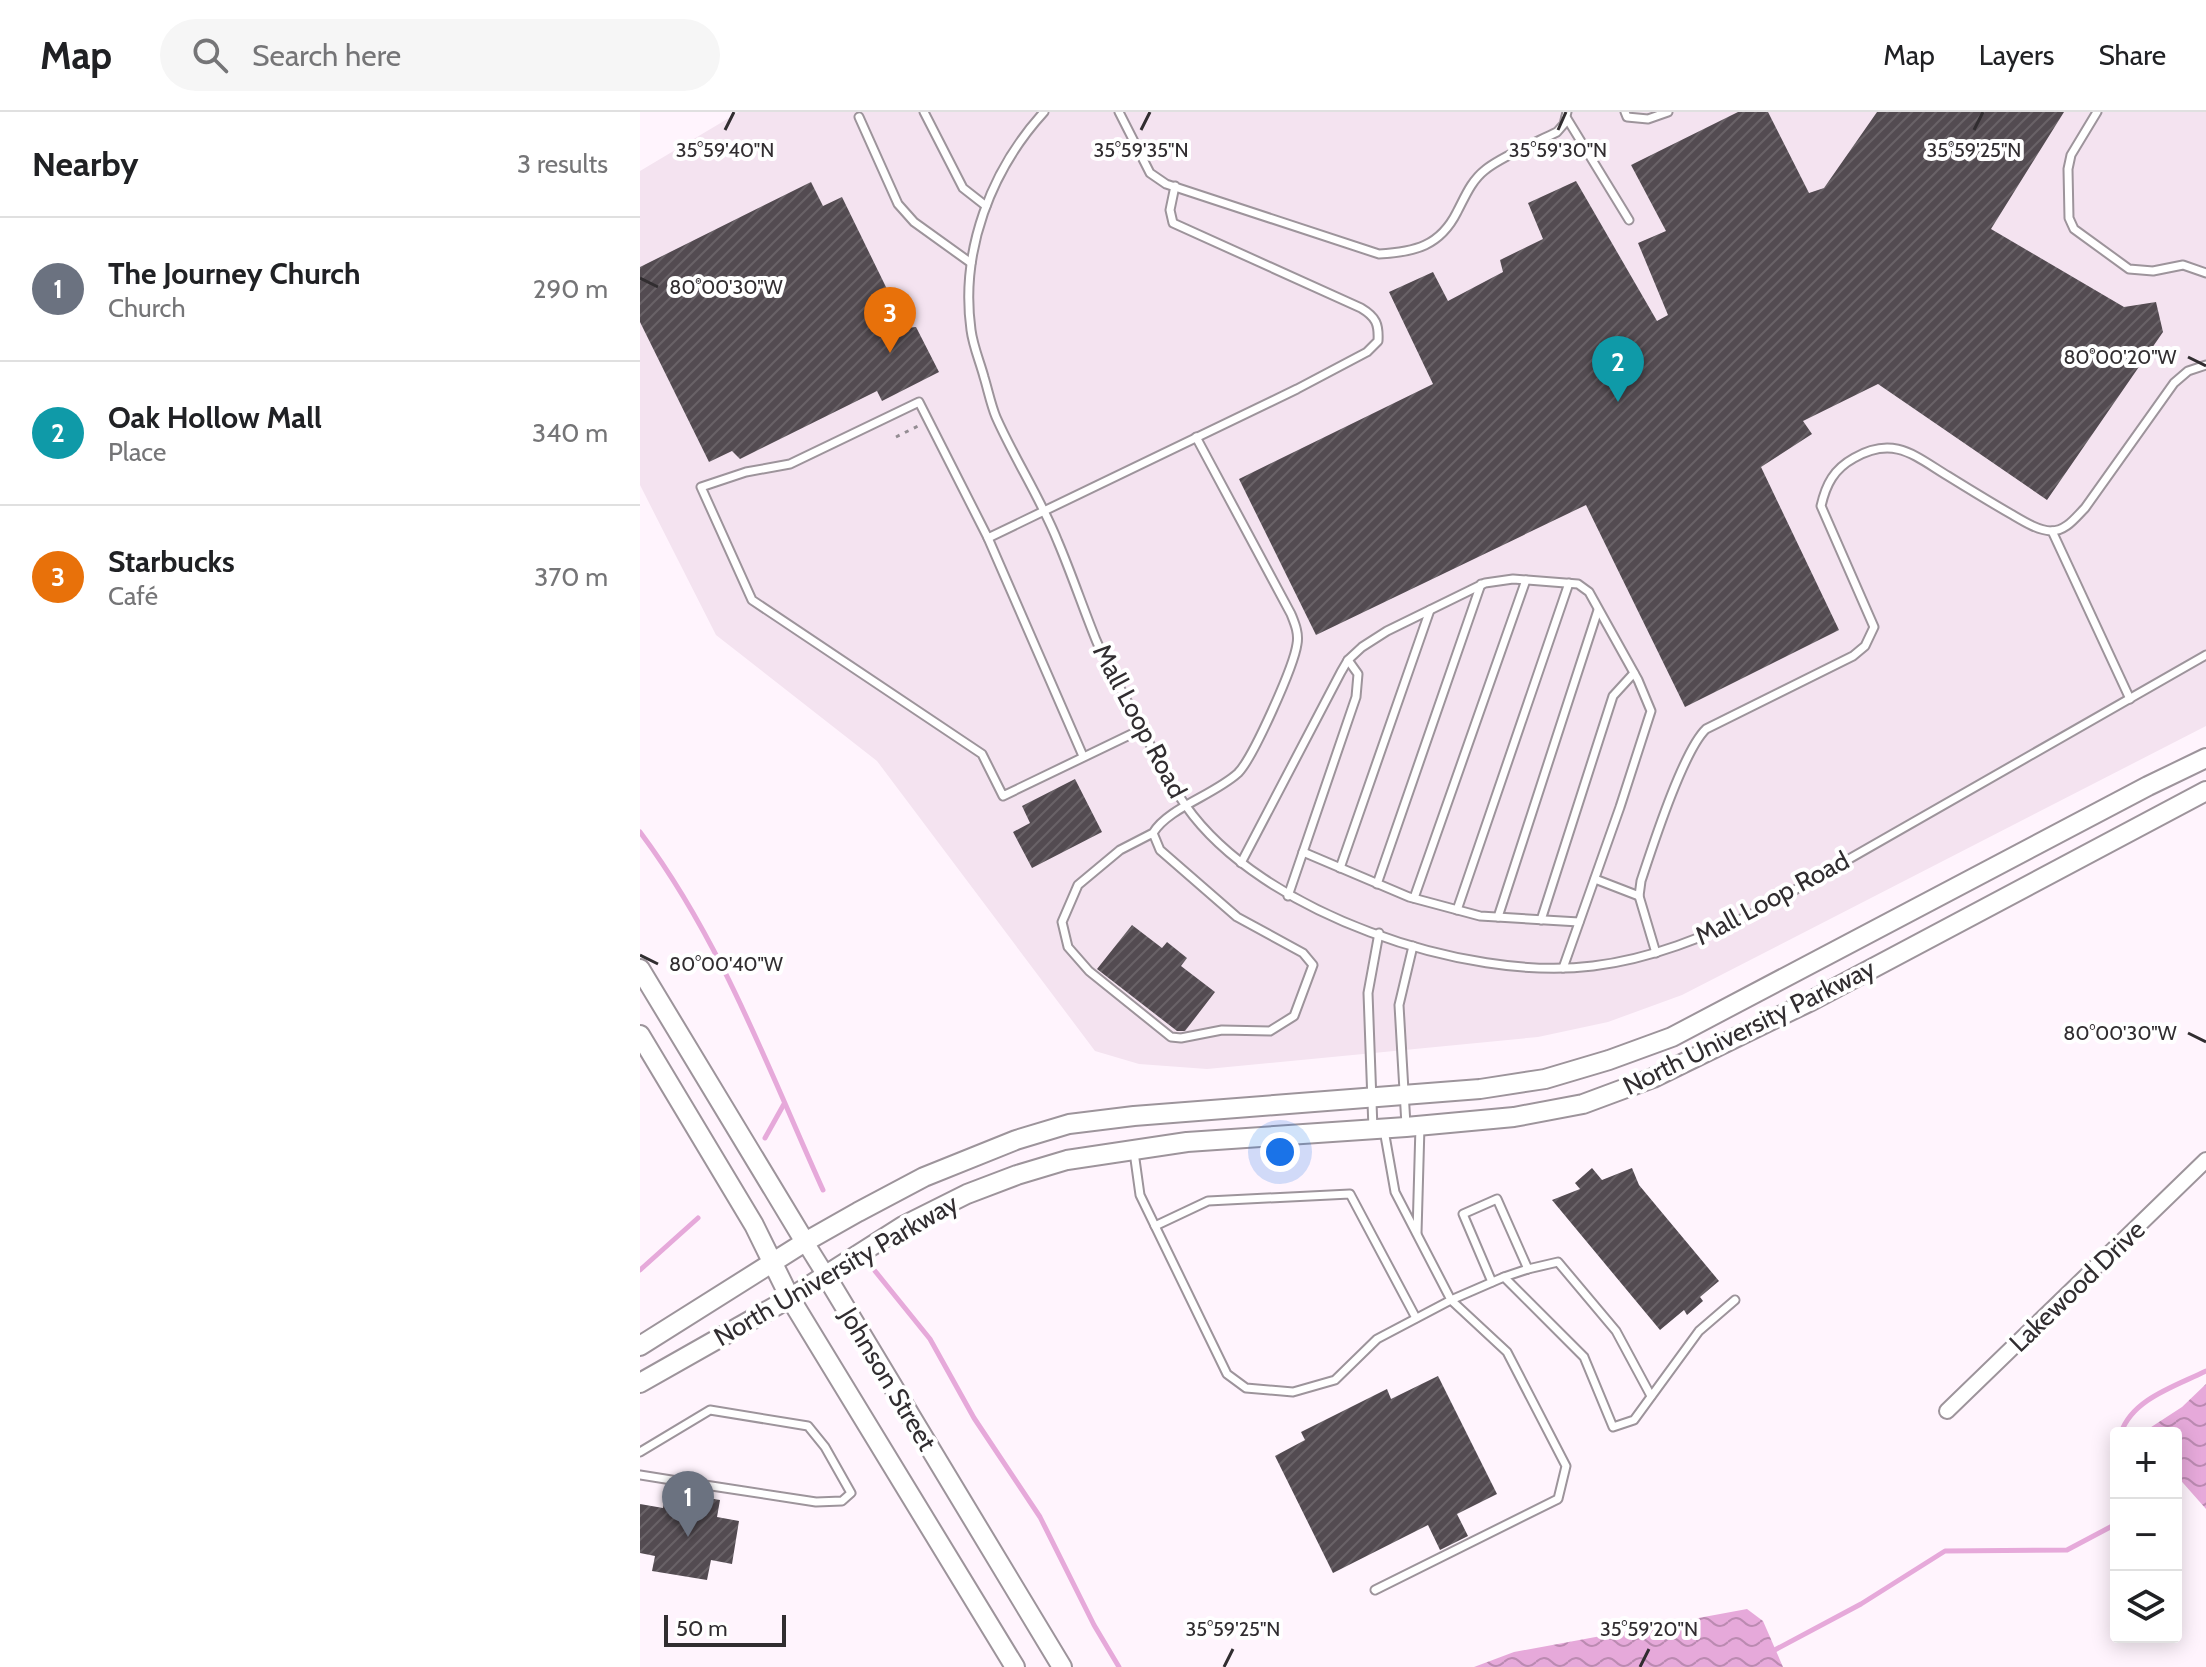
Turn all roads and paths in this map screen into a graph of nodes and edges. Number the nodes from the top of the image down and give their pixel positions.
1 (924, 112) edge
2 (1044, 112) edge
3 (1119, 112) edge
4 (1625, 112) edge
5 (1668, 112) edge
6 (2097, 112) edge
7 (1566, 114) edge
8 (859, 117) dead end
9 (1175, 186) junction
10 (986, 206) junction
11 (1629, 220) dead end
12 (971, 263) junction
13 (2206, 273) edge
14 (2206, 365) edge
15 (1196, 437) junction
16 (1043, 511) junction
17 (2052, 531) junction
18 (988, 538) junction
19 (1526, 580) junction
20 (1569, 583) junction
21 (1481, 584) junction
22 (1430, 610) junction
23 (1598, 610) junction
24 (2206, 655) edge
25 (1348, 660) junction
26 (1634, 673) junction
27 (2130, 699) junction
28 (1142, 729) junction
29 (1083, 756) junction
30 (2206, 758) edge
31 (2206, 791) edge
32 (1187, 807) junction
33 (1153, 833) junction
34 (1303, 852) junction
35 (1241, 863) junction
36 (1340, 868) junction
37 (1595, 879) junction
38 (1377, 884) junction
39 (1288, 896) junction
40 (1639, 896) junction
41 (1414, 898) junction
42 (1457, 910) junction
43 (1498, 917) junction
44 (1541, 920) junction
45 (1579, 922) junction
46 (1379, 933) junction
47 (1413, 946) junction
48 (1656, 953) junction
49 (1563, 968) junction
50 (640, 969) edge
51 (640, 1035) edge
52 (1405, 1095) junction
53 (1372, 1097) junction
54 (1413, 1126) junction
55 (1379, 1129) junction
56 (1134, 1150) junction
57 (2206, 1160) edge
58 (1155, 1226) junction
59 (1417, 1235) junction
60 (805, 1242) junction
61 (773, 1263) junction
62 (1528, 1269) junction
63 (825, 1274) junction
64 (1504, 1277) junction
65 (1492, 1282) junction
66 (790, 1298) junction
67 (1451, 1300) junction
68 (1735, 1300) dead end
69 (1416, 1318) junction
70 (640, 1346) edge
71 (640, 1383) edge
72 (1651, 1396) junction
73 (1947, 1411) dead end
74 (640, 1452) edge
75 (640, 1475) edge
76 (684, 1482) dead end
77 (705, 1485) dead end
78 (1375, 1590) dead end
79 (1015, 1667) edge
80 (1062, 1667) edge

1 - 10 lane
2 - 10 lane, Mall Loop Road
3 - 9 lane
4 - 5 lane
6 - 13 lane
7 - 9 lane
7 - 11 lane
8 - 12 lane
9 - 15 lane
10 - 12 lane, Mall Loop Road
12 - 16 lane, Mall Loop Road
14 - 17 lane
15 - 16 lane
15 - 32 lane
16 - 18 lane
16 - 28 lane, Mall Loop Road
17 - 27 lane
17 - 40 lane
18 - 29 lane
18 - 29 lane
19 - 20 lane
19 - 21 lane
19 - 41 lane
20 - 23 lane
20 - 42 lane
21 - 22 lane
21 - 38 lane
22 - 25 lane
22 - 36 lane
23 - 26 lane
23 - 43 lane
24 - 27 lane, Mall Loop Road
25 - 34 lane
25 - 35 lane
26 - 37 lane
26 - 44 lane
27 - 48 lane, Mall Loop Road
28 - 29 lane
28 - 32 lane, Mall Loop Road
30 - 52 main road, North University Parkway
31 - 54 main road, North University Parkway
32 - 33 lane
32 - 35 lane, Mall Loop Road
33 - 33 lane
34 - 36 lane
34 - 39 lane
35 - 39 lane, Mall Loop Road
36 - 38 lane
37 - 40 lane
37 - 45 lane
38 - 41 lane
39 - 46 lane, Mall Loop Road
40 - 48 lane
41 - 42 lane
42 - 43 lane
43 - 44 lane
44 - 45 lane
45 - 49 lane
46 - 47 lane, Mall Loop Road
46 - 53 lane
47 - 49 lane, Mall Loop Road
47 - 52 lane
48 - 49 lane, Mall Loop Road
50 - 60 main road, Johnson Street
51 - 61 main road, Johnson Street
52 - 53 main road, North University Parkway
52 - 54 lane
53 - 55 lane
53 - 60 main road, North University Parkway
54 - 55 main road, North University Parkway
54 - 59 lane
55 - 56 main road, North University Parkway
55 - 59 lane
56 - 58 lane
56 - 63 main road, North University Parkway
57 - 73 street, Lakewood Drive
58 - 69 lane
58 - 69 lane
59 - 67 lane
60 - 61 main road, North University Parkway
60 - 63 street, Johnson Street
61 - 66 main road, Johnson Street
61 - 70 main road, North University Parkway
62 - 64 lane
62 - 65 lane
62 - 72 lane
63 - 66 main road, North University Parkway
63 - 80 main road, Johnson Street
64 - 65 lane
64 - 72 lane
65 - 67 lane
66 - 71 main road, North University Parkway
66 - 79 main road, Johnson Street
67 - 69 lane
67 - 78 lane
68 - 72 lane
74 - 77 lane
75 - 76 lane

